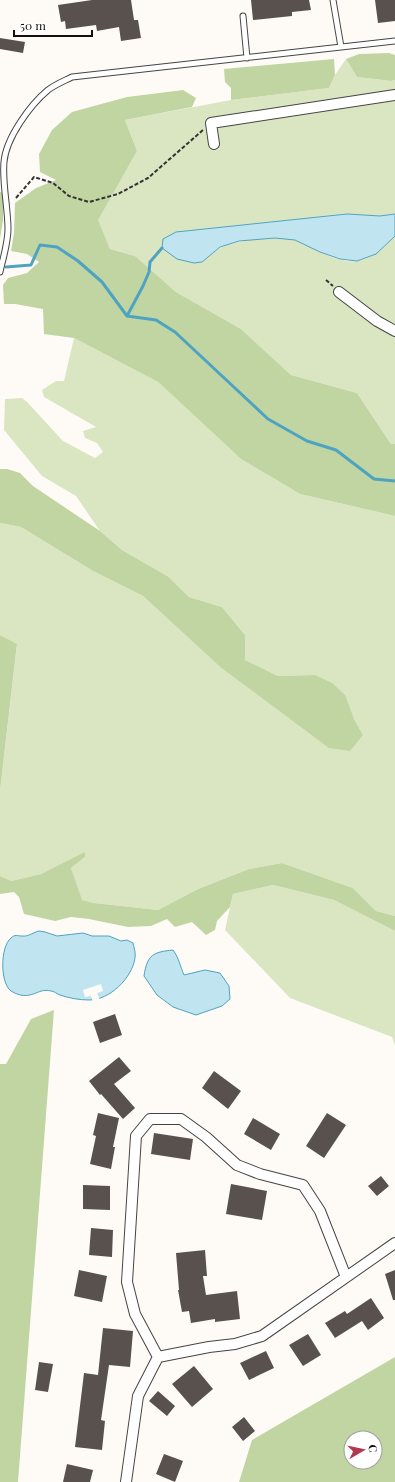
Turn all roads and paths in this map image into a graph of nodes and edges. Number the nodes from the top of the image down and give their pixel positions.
1 (333, 0) edge
2 (243, 16) dead end
3 (395, 40) edge
4 (341, 47) junction
5 (246, 58) junction
6 (395, 95) edge
7 (211, 123) junction
8 (214, 144) dead end
9 (16, 198) dead end
10 (0, 272) edge
11 (339, 292) dead end
12 (395, 330) edge
13 (395, 1243) edge
14 (346, 1277) junction
15 (158, 1357) junction
16 (126, 1482) edge

1 - 4 lane
2 - 5 lane
3 - 4 lane
4 - 5 lane
5 - 10 lane
6 - 7 street
7 - 8 street
7 - 9 path
11 - 12 street
13 - 14 street
14 - 15 street
14 - 15 street
15 - 16 street

